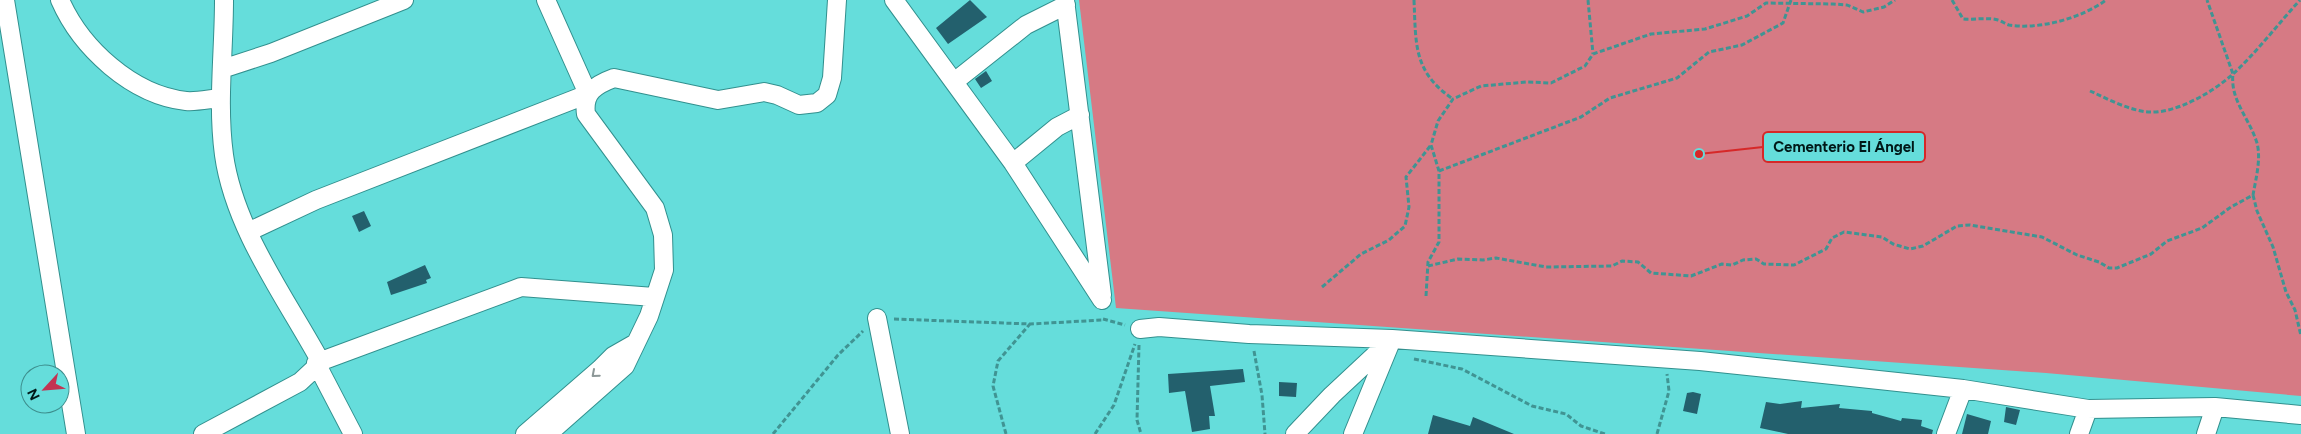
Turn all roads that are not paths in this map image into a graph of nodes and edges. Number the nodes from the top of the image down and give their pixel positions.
1 (5, 0) edge
2 (60, 0) edge
3 (224, 0) edge
4 (404, 0) edge
5 (546, 0) edge
6 (838, 0) edge
7 (899, 2) edge
8 (1066, 2) edge
9 (222, 69) junction
10 (954, 82) junction
11 (588, 94) junction
12 (220, 98) junction
13 (1080, 115) junction
14 (1014, 163) junction
15 (248, 232) junction
16 (654, 297) junction
17 (877, 318) road end
18 (1140, 329) road end
19 (1392, 339) junction
20 (634, 344) junction
21 (316, 363) junction
22 (1963, 389) junction
23 (2215, 407) junction
24 (2088, 409) junction
25 (2301, 414) edge
26 (76, 434) edge
27 (203, 434) edge
28 (353, 434) edge
29 (525, 434) edge
30 (548, 434) edge
31 (900, 434) edge
32 (1294, 434) edge
33 (1352, 434) edge
34 (1946, 434) edge
35 (2079, 434) edge
36 (2206, 434) edge

1 - 26 street
2 - 12 street
3 - 9 street
4 - 9 street
5 - 11 street
6 - 11 street
7 - 10 street
8 - 10 street
8 - 13 street
9 - 12 street
10 - 14 street
11 - 15 street
11 - 16 street
12 - 15 street
13 - 14 street
13 - 14 street
15 - 21 street
16 - 20 street
16 - 21 street
17 - 31 street
18 - 19 street
19 - 22 street
19 - 32 street
19 - 33 street
20 -> 29 street
20 - 30 street
21 - 27 street
21 - 28 street
22 - 24 street
22 - 34 street
23 - 24 street
23 - 25 street
23 - 36 street
24 - 35 street

